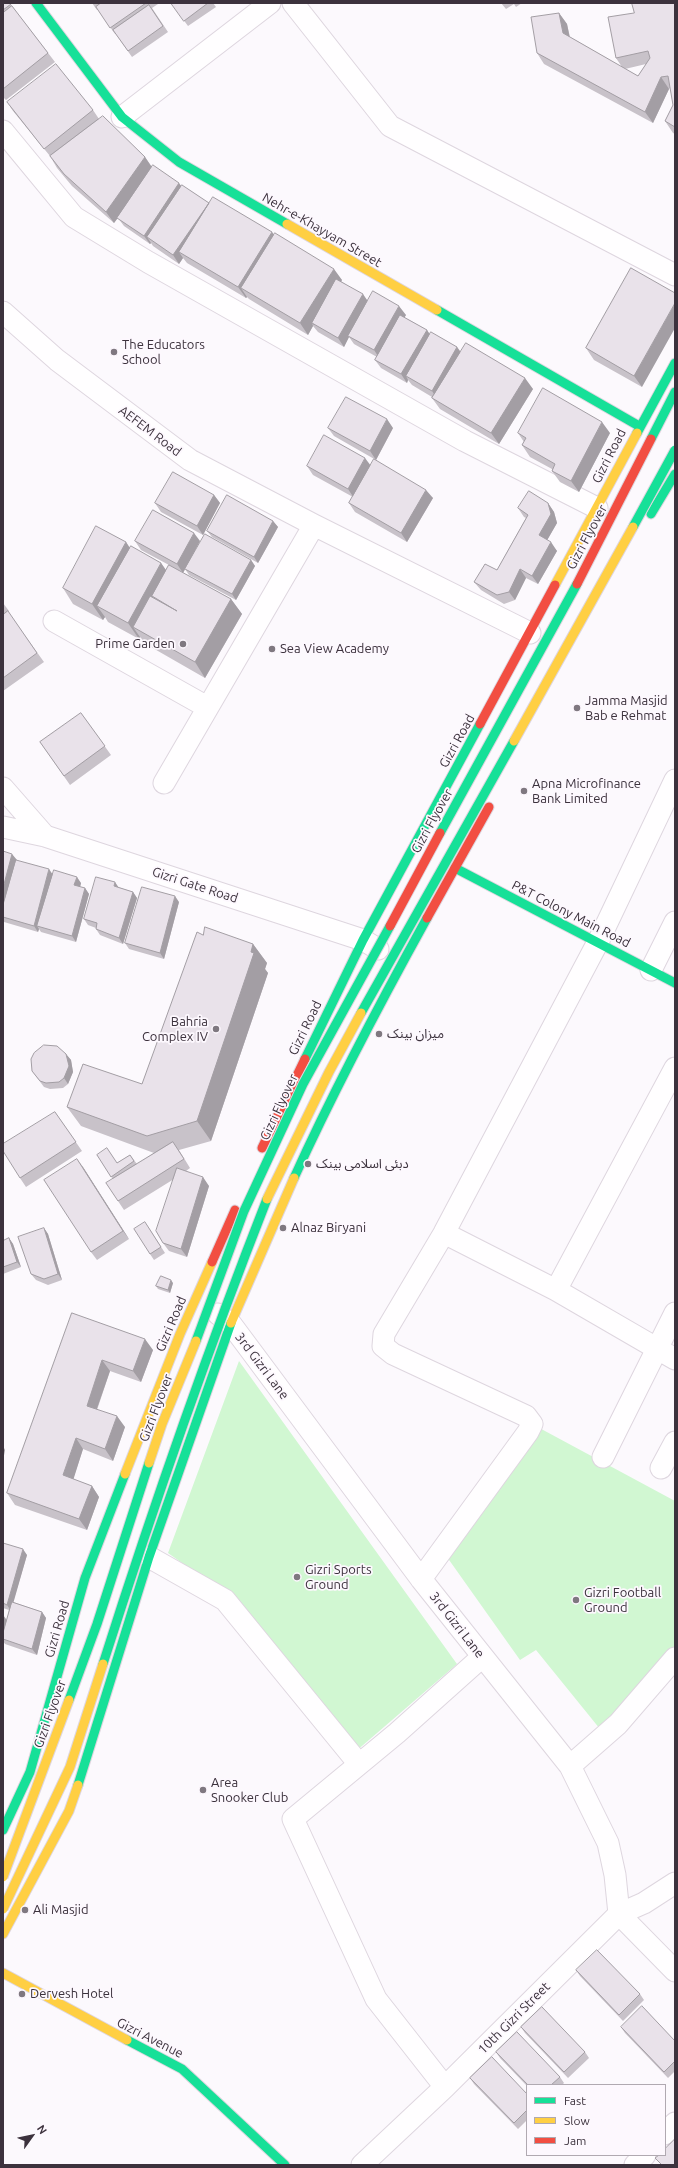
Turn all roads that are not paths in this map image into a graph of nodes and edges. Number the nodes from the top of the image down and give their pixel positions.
1 (36, 3) edge
2 (270, 3) edge
3 (293, 3) edge
4 (122, 117) junction
5 (3, 131) edge
6 (675, 275) edge
7 (3, 312) edge
8 (675, 363) edge
9 (675, 392) edge
10 (639, 426) junction
11 (675, 450) edge
12 (675, 474) edge
13 (597, 508) junction
14 (314, 525) junction
15 (617, 576) dead end
16 (54, 621) dead end
17 (530, 633) junction
18 (207, 707) junction
19 (675, 780) edge
20 (164, 783) dead end
21 (3, 788) edge
22 (493, 800) dead end
23 (3, 827) edge
24 (45, 836) junction
25 (455, 868) junction
26 (675, 922) edge
27 (363, 940) junction
28 (598, 942) junction
29 (402, 963) junction
30 (651, 970) junction
31 (675, 983) edge
32 (675, 1068) edge
33 (259, 1154) dead end
34 (250, 1176) dead end
35 (444, 1234) junction
36 (556, 1290) junction
37 (196, 1298) junction
38 (675, 1313) edge
39 (231, 1324) junction
40 (666, 1353) edge
41 (675, 1442) edge
42 (603, 1457) dead end
43 (661, 1468) dead end
44 (149, 1557) junction
45 (421, 1579) junction
46 (482, 1657) junction
47 (675, 1658) edge
48 (359, 1764) junction
49 (570, 1766) junction
50 (3, 1830) edge
51 (3, 1877) edge
52 (675, 1883) edge
53 (3, 1909) edge
54 (619, 1914) junction
55 (3, 1934) edge
56 (675, 1971) edge
57 (3, 1974) edge
58 (445, 2087) junction
59 (675, 2123) edge
60 (666, 2133) edge
61 (644, 2156) edge
62 (285, 2165) edge
63 (362, 2165) edge
64 (635, 2165) edge

1 - 4 main road, Nehr-e-Khayyam Street
2 - 4 street
3 - 6 street
4 - 10 main road, Nehr-e-Khayyam Street
5 - 13 street
7 - 14 street, AEFEM Road
8 - 10 main road, Gizri Road
9 - 51 main road, Gizri Flyover, bridge
10 - 13 main road, Gizri Road
11 - 53 main road, bridge
12 - 15 main road
13 - 17 main road, Gizri Road
14 - 17 street, AEFEM Road
14 - 18 street
16 - 18 street
17 - 27 main road, Gizri Road
18 - 20 street
19 - 28 street
21 - 24 street
22 - 25 main road
23 - 24 street, Gizri Gate Road
24 - 27 street, Gizri Gate Road
25 - 28 main road, P&T Colony Main Road
25 - 29 main road
26 - 30 street
27 - 29 street, Gizri Gate Road
27 - 33 main road, Gizri Road
28 - 30 main road, P&T Colony Main Road
28 - 35 street
29 - 39 main road
30 - 31 main road, P&T Colony Main Road
32 - 36 street
34 - 37 main road, Gizri Road
35 - 36 street
35 - 45 street
36 - 40 street
37 - 39 street, 3rd Gizri Lane
37 - 50 main road, Gizri Road
38 - 40 street
39 - 44 main road
39 - 45 street, 3rd Gizri Lane
40 - 42 street
41 - 43 street
44 - 48 street
44 - 55 main road
45 - 46 street, 3rd Gizri Lane
46 - 48 street
46 - 49 street, 3rd Gizri Lane
47 - 49 street
48 - 58 street
49 - 54 street, 3rd Gizri Lane
52 - 54 street, 10th Gizri Street
54 - 56 street
54 - 58 street, 10th Gizri Street
57 - 62 main road, Gizri Avenue
58 - 63 street, 10th Gizri Street
59 - 60 street
61 - 64 street

